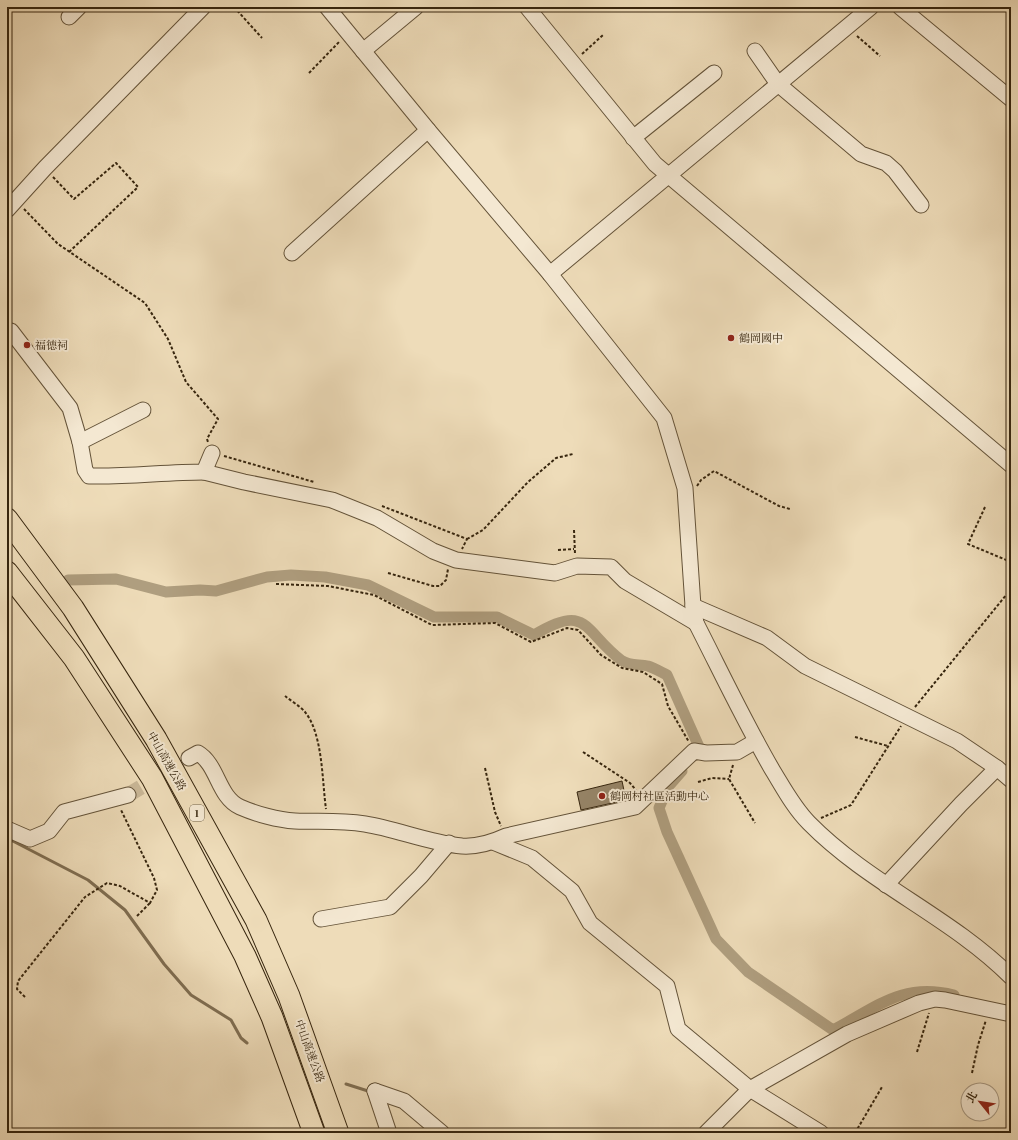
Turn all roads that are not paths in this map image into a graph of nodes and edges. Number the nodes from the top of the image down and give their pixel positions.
1 (203, 7) edge
2 (328, 7) edge
3 (416, 7) edge
4 (527, 7) edge
5 (871, 7) edge
6 (900, 7) edge
7 (363, 51) junction
8 (756, 51) dead end
9 (714, 73) dead end
10 (778, 84) junction
11 (1011, 100) edge
12 (428, 130) junction
13 (634, 138) junction
14 (668, 176) junction
15 (10, 200) edge
16 (921, 204) dead end
17 (292, 253) dead end
18 (550, 274) junction
19 (7, 333) edge
20 (143, 410) dead end
21 (80, 442) junction
22 (212, 453) road end
23 (1011, 465) edge
24 (204, 472) junction
25 (7, 519) edge
26 (7, 572) edge
27 (693, 606) junction
28 (696, 623) junction
29 (756, 741) junction
30 (189, 758) tunnel mouth
31 (1006, 774) edge
32 (122, 796) tunnel mouth
33 (7, 829) edge
34 (500, 839) junction
35 (449, 844) junction
36 (886, 885) junction
37 (321, 919) dead end
38 (1011, 977) edge
39 (1011, 1014) edge
40 (750, 1089) junction
41 (314, 1133) edge
42 (338, 1133) edge
43 (388, 1133) edge
44 (442, 1133) edge
45 (706, 1133) edge
46 (821, 1133) edge

1 - 15 street
2 - 7 street
3 - 7 street
4 - 13 street
5 - 10 street
6 - 11 street
7 - 12 street
8 - 10 street
9 - 13 street
10 - 14 street
10 - 16 street
12 - 17 street
12 - 18 street
13 - 14 street
14 - 18 street
14 - 23 street
18 - 27 street
19 - 21 street
20 - 21 street
21 - 24 street
22 - 24 street
24 - 28 street
25 - 42 highway, 中山高速公路 / 1
26 - 41 highway, 中山高速公路 / 1
27 - 28 street
27 - 31 street
28 - 29 street
29 - 34 street
29 - 36 street
30 - 35 street
31 - 36 street
32 - 33 street
34 - 35 street
34 - 40 street
35 - 37 street
36 - 38 street
39 - 40 street
40 - 45 street
40 - 46 street
43 - 44 street

